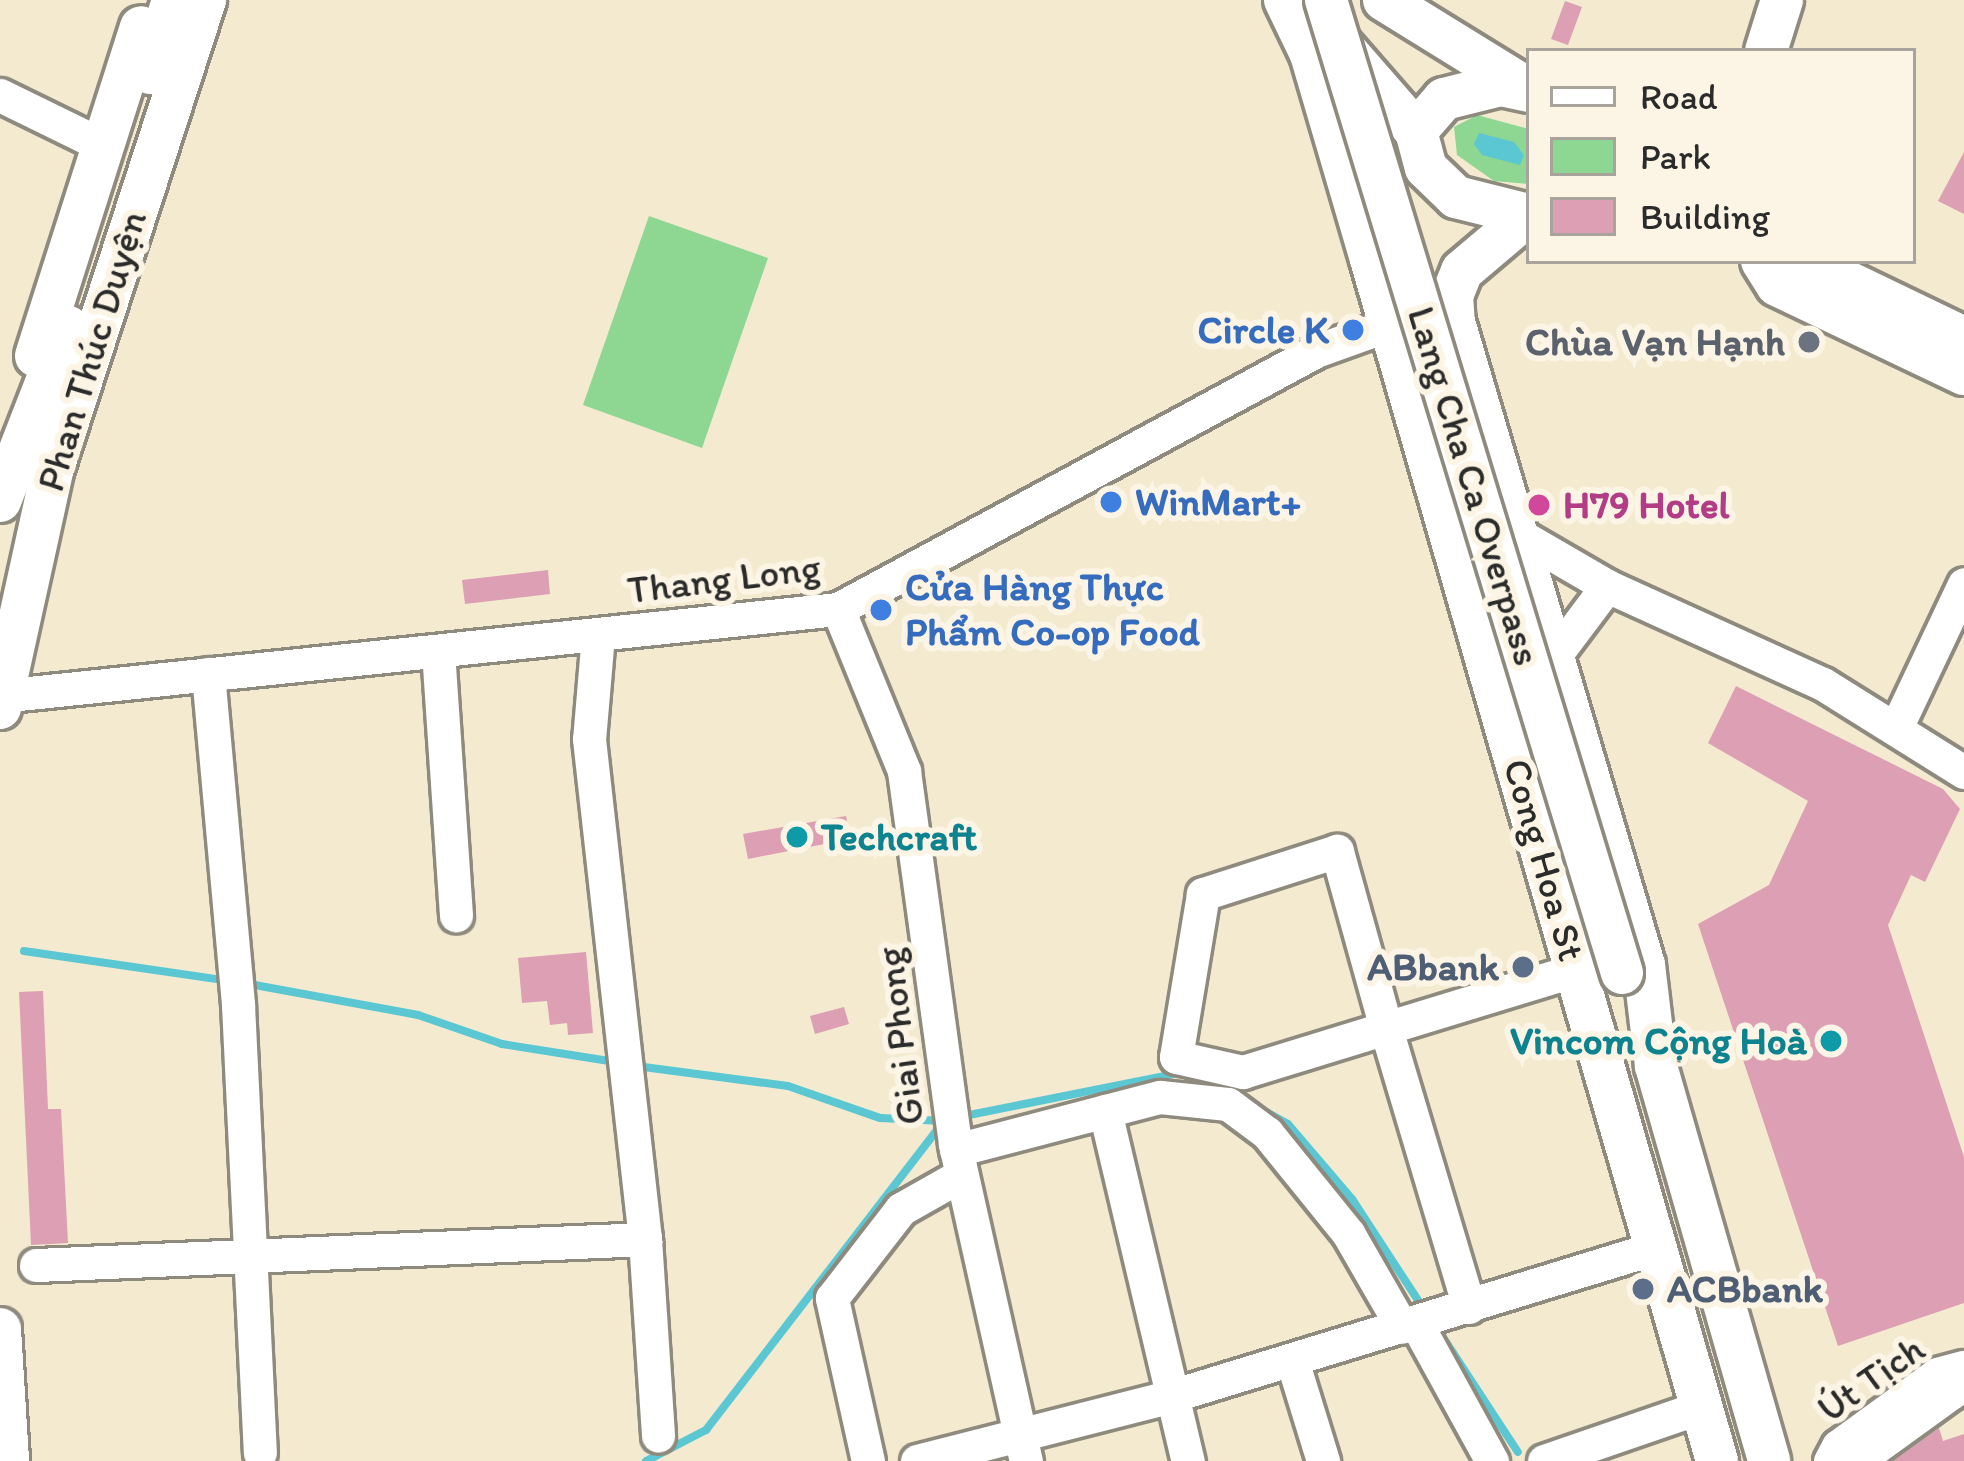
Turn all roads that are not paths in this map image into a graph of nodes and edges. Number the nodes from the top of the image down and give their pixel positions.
1 (152, 0) edge
2 (173, 0) edge
3 (205, 0) edge
4 (1285, 0) edge
5 (1300, 0) edge
6 (1326, 0) edge
7 (1384, 0) edge
8 (1782, 0) edge
9 (1767, 48) edge
10 (1526, 88) edge
11 (1526, 90) edge
12 (0, 95) edge
13 (100, 144) junction
14 (1416, 165) junction
15 (1526, 215) edge
16 (1526, 217) edge
17 (1372, 259) junction
18 (1764, 264) edge
19 (1810, 264) edge
20 (1390, 324) junction
21 (1964, 338) edge
22 (1964, 374) edge
23 (1411, 398) junction
24 (26, 440) junction
25 (0, 501) edge
26 (1516, 533) junction
27 (1964, 584) edge
28 (1607, 586) junction
29 (838, 609) junction
30 (598, 635) junction
31 (438, 651) junction
32 (1552, 658) junction
33 (208, 674) junction
34 (1, 696) edge
35 (0, 709) edge
36 (1896, 728) junction
37 (1964, 772) edge
38 (456, 915) dead end
39 (1576, 970) junction
40 (1622, 973) joint
41 (1386, 1028) junction
42 (1656, 1066) junction
43 (1105, 1111) junction
44 (958, 1156) junction
45 (645, 1239) junction
46 (1655, 1249) junction
47 (250, 1256) junction
48 (36, 1265) dead end
49 (1433, 1318) junction
50 (0, 1329) edge
51 (1292, 1360) junction
52 (1964, 1367) edge
53 (1168, 1397) junction
54 (1701, 1407) junction
55 (658, 1436) dead end
56 (1023, 1445) edge
57 (260, 1452) dead end
58 (1314, 1458) edge
59 (8, 1461) edge
60 (868, 1461) edge
61 (916, 1461) edge
62 (1188, 1461) edge
63 (1492, 1461) edge
64 (1544, 1461) edge
65 (1717, 1461) edge
66 (1769, 1461) edge
67 (1830, 1461) edge
68 (1857, 1461) edge

1 - 13 main road, Phan Thúc Duyện
2 - 24 main road
3 - 34 main road, Phan Thúc Duyện
4 - 17 main road, Cong Hoa St
5 - 14 main road
6 - 40 main road, Lang Cha Ca Overpass, bridge
7 - 10 main road
8 - 9 main road
11 - 14 main road
12 - 13 street
13 - 24 main road, Phan Thúc Duyện
14 - 15 main road
14 - 17 main road
14 - 23 main road
16 - 26 main road, Cong Hoa St
17 - 20 main road, Cong Hoa St
18 - 22 main road
19 - 21 main road
20 - 23 main road, Cong Hoa St
20 - 29 street, Thang Long
23 - 39 main road, Cong Hoa St
24 - 25 main road, Phan Thúc Duyện
26 - 28 street
26 - 32 main road, Cong Hoa St
27 - 36 street
28 - 32 street
28 - 36 street
29 - 30 street, Thang Long
29 - 44 street, Giai Phong
30 - 31 street, Thang Long
30 - 45 street
31 - 33 street, Thang Long
31 - 38 street
32 - 42 main road, Cong Hoa St
33 - 34 street, Thang Long
33 - 47 street
34 - 35 main road, Phan Thúc Duyện
36 - 37 street
39 - 41 street
39 - 46 main road, Cong Hoa St
40 - 42 main road, Cong Hoa St
41 - 41 street
41 - 49 street
42 - 66 main road, Cong Hoa St
43 - 44 street
43 - 49 street
43 - 53 street
44 - 56 street, Giai Phong
44 - 60 street
45 - 47 street
45 - 55 street
46 - 49 street
46 - 54 main road, Cong Hoa St
47 - 48 street
47 - 57 street
49 - 51 street
49 - 63 street
50 - 59 main road
51 - 53 street
51 - 58 street
52 - 67 street, Út Tịch
52 - 68 street, Út Tịch
53 - 56 street
53 - 62 street
54 - 64 street
54 - 65 main road, Cong Hoa St
56 - 61 street

